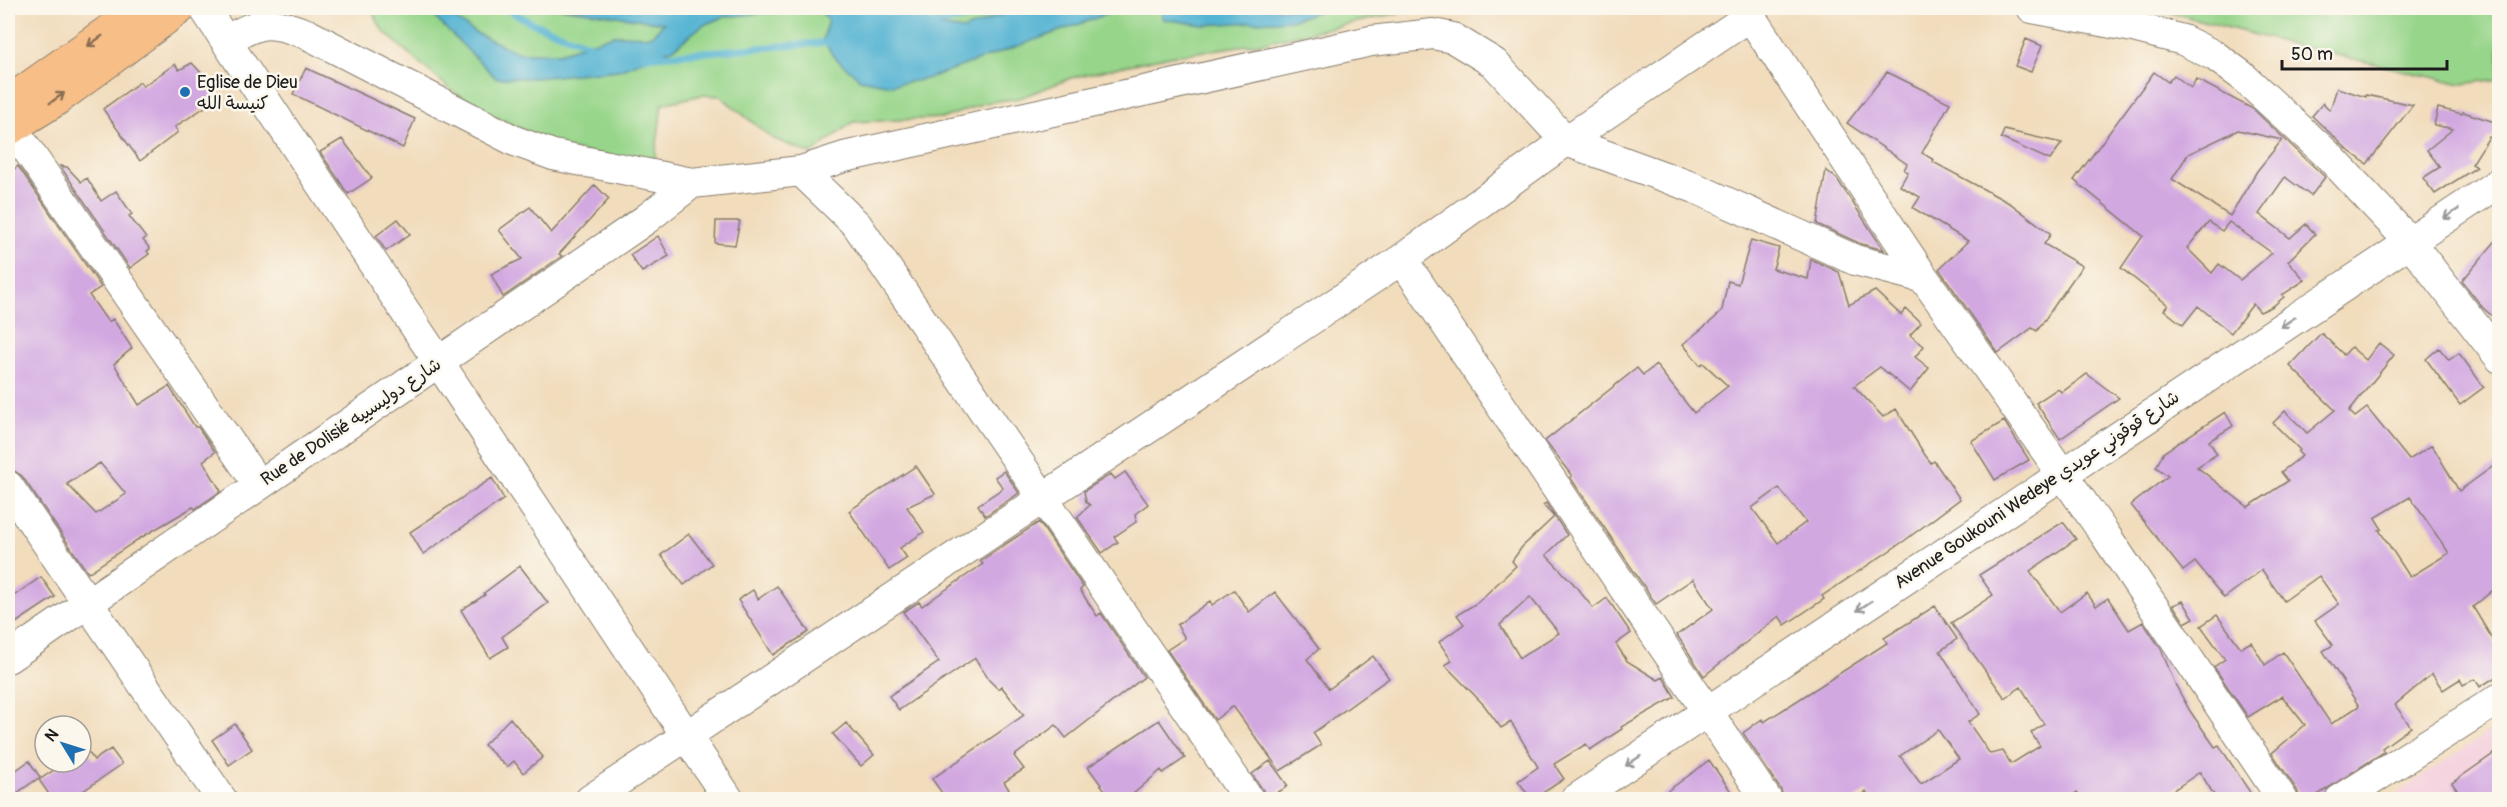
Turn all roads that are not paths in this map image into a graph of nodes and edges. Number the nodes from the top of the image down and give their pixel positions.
1 (143, 8) edge
2 (179, 8) edge
3 (204, 8) edge
4 (2032, 8) edge
5 (1750, 12) edge
6 (226, 40) junction
7 (9, 119) edge
8 (1566, 141) junction
9 (801, 171) junction
10 (2499, 182) edge
11 (692, 183) junction
12 (2499, 206) edge
13 (2415, 249) junction
14 (1402, 259) junction
15 (1924, 279) junction
16 (2499, 358) edge
17 (439, 362) junction
18 (2068, 482) junction
19 (258, 484) junction
20 (8, 486) edge
21 (1044, 496) junction
22 (87, 603) junction
23 (8, 658) edge
24 (2499, 698) edge
25 (1713, 719) junction
26 (687, 737) junction
27 (222, 800) edge
28 (590, 800) edge
29 (729, 800) edge
30 (1249, 800) edge
31 (1575, 800) edge
32 (1610, 800) edge
33 (1767, 800) edge
34 (2283, 800) edge
35 (2340, 800) edge

1 -> 7 main road
7 -> 2 main road
3 - 6 street
4 - 13 street
5 - 8 street
5 - 15 street
6 - 11 street
6 - 17 street
7 - 19 street
8 - 9 street
8 - 14 street
8 - 15 street
9 - 11 street
9 - 21 street
10 -> 13 street, Avenue Goukouni Wedeye شارع قوقوني عويدي
11 - 17 street, Rue de Dolisié شارع دوليسييه
12 - 13 street, Avenue Goukouni Wedeye شارع قوقوني عويدي
13 - 16 street
13 - 18 street, Avenue Goukouni Wedeye شارع قوقوني عويدي
14 - 21 street
14 - 25 street
15 - 18 street
17 - 19 street, Rue de Dolisié شارع دوليسييه
17 - 26 street
18 - 25 street, Avenue Goukouni Wedeye شارع قوقوني عويدي
18 - 34 street
19 - 22 street, Rue de Dolisié شارع دوليسييه
20 - 22 street
21 - 26 street
21 - 30 street
22 - 23 street, Rue de Dolisié شارع دوليسييه
22 - 27 street
24 - 35 street
25 -> 31 street, Avenue Goukouni Wedeye شارع قوقوني عويدي
25 - 32 street, Avenue Goukouni Wedeye شارع قوقوني عويدي
25 - 33 street
26 - 28 street
26 - 29 street

